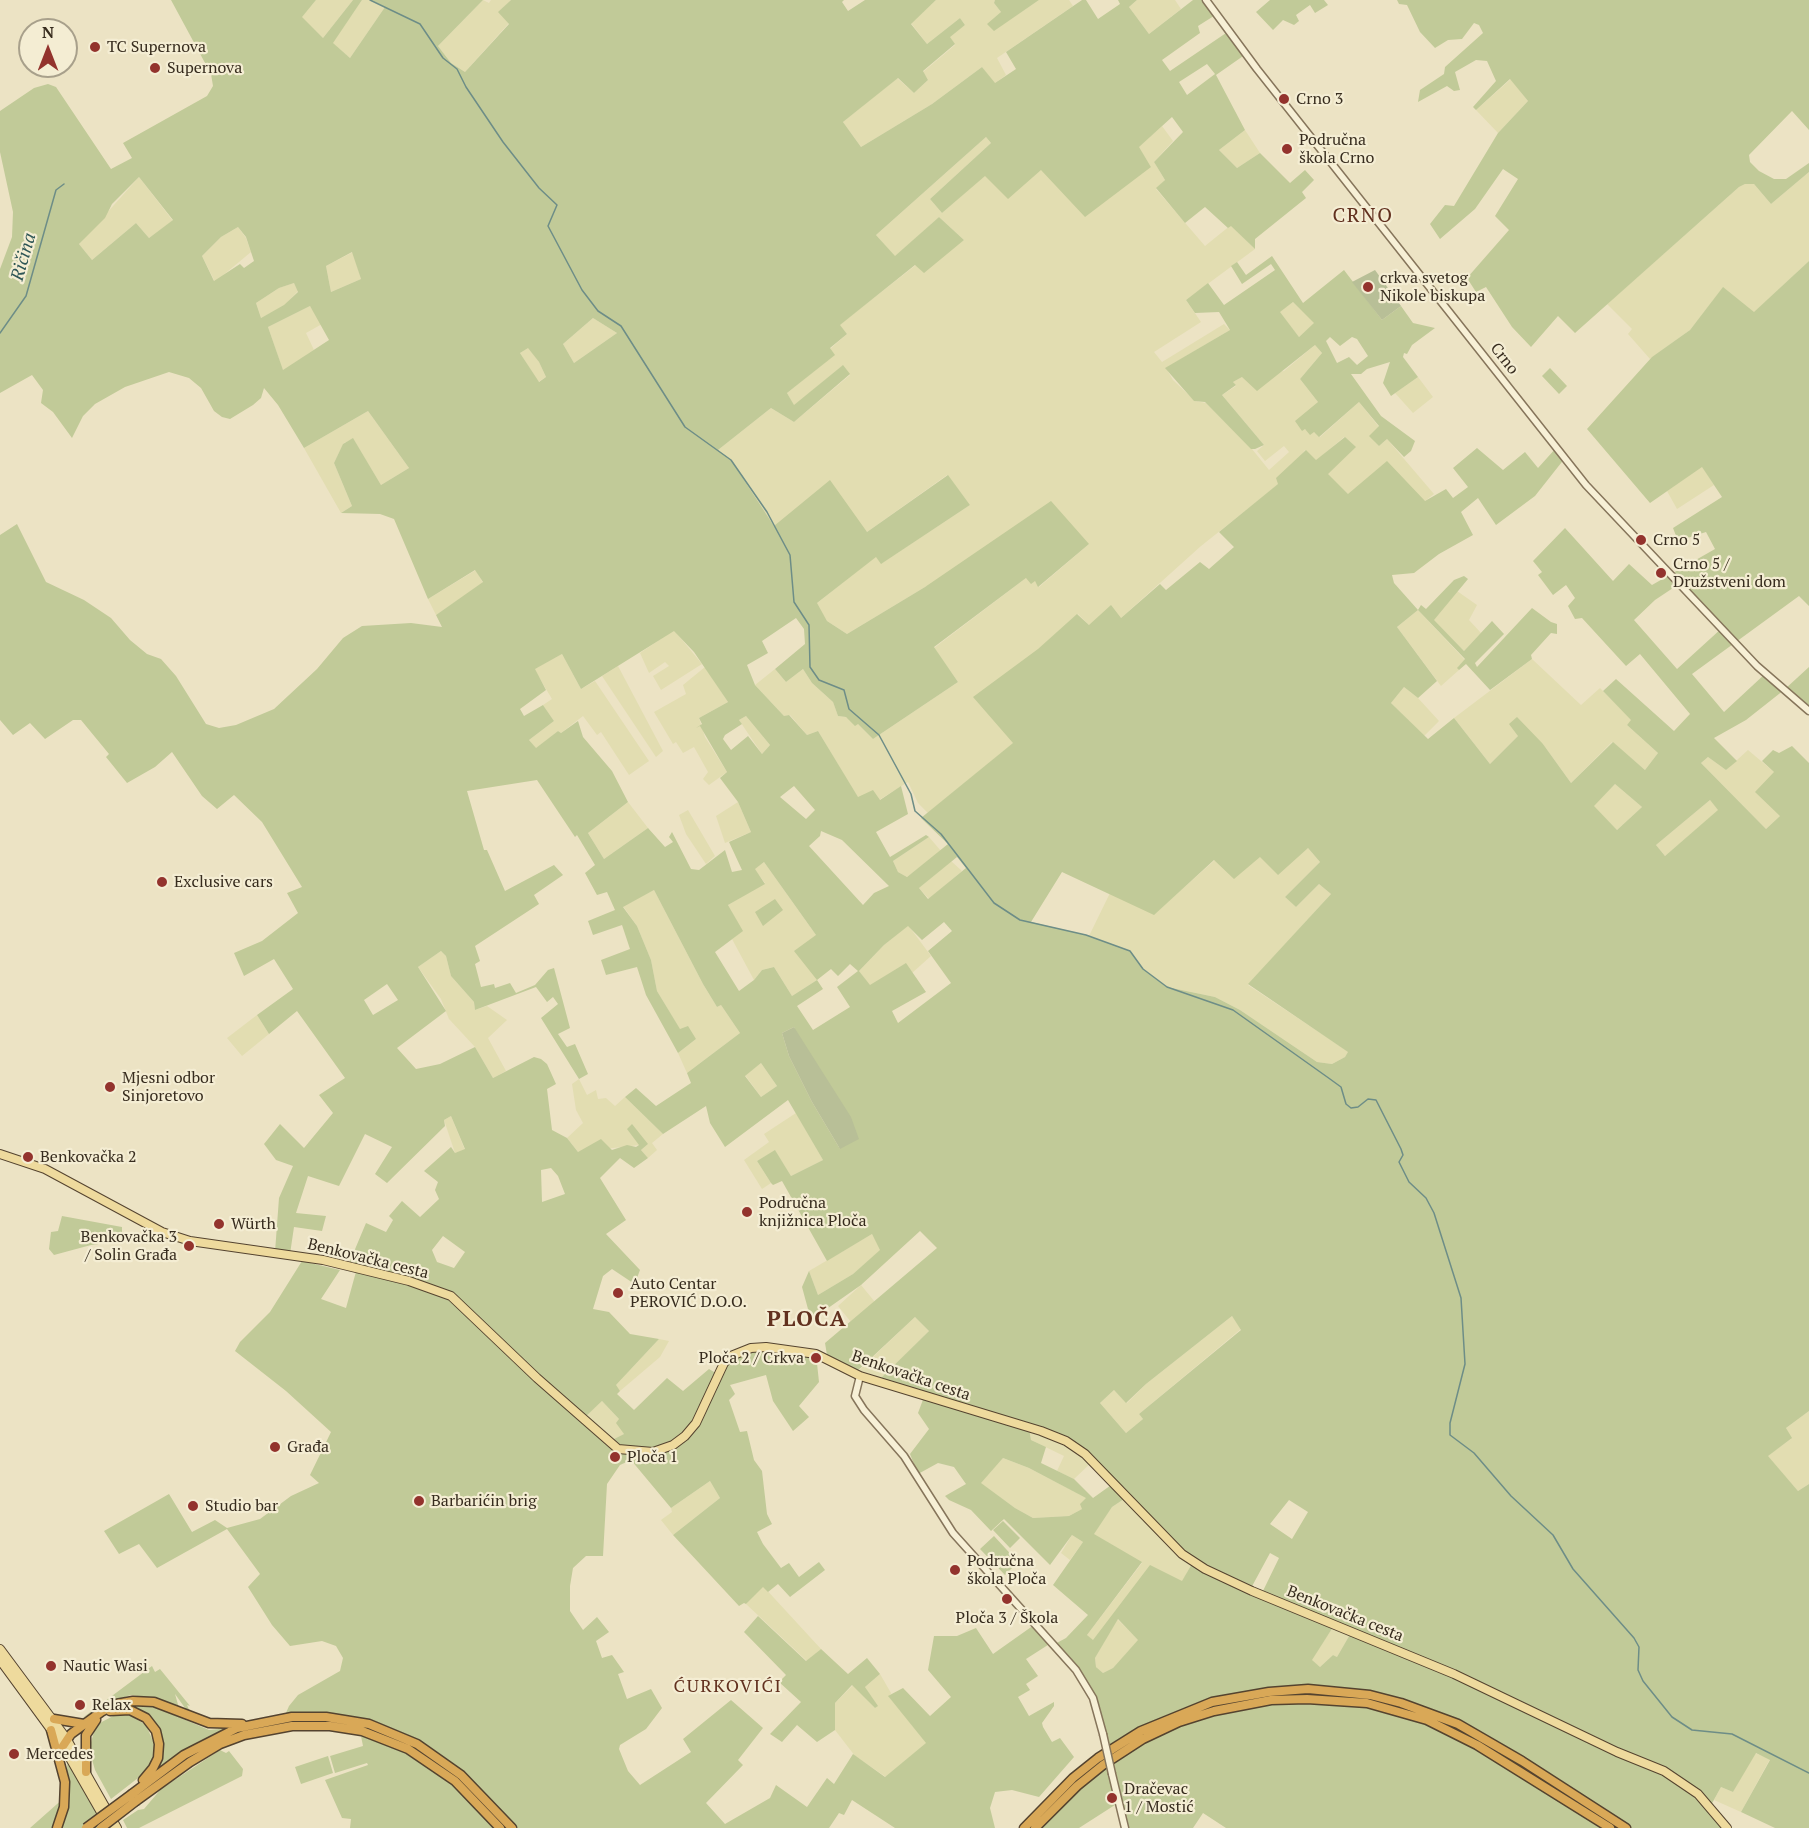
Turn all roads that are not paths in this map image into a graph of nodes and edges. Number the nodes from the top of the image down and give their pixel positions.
1 (1206, 0) edge
2 (1809, 711) edge
3 (0, 1154) edge
4 (860, 1377) junction
5 (0, 1649) edge
6 (0, 1660) edge
7 (54, 1719) junction
8 (85, 1724) junction
9 (252, 1724) junction
10 (51, 1730) junction
11 (65, 1742) junction
12 (86, 1772) junction
13 (134, 1798) junction
14 (57, 1828) edge
15 (86, 1828) edge
16 (101, 1828) edge
17 (110, 1828) edge
18 (117, 1828) edge
19 (500, 1828) edge
20 (512, 1828) edge
21 (1024, 1828) edge
22 (1035, 1828) edge
23 (1125, 1828) edge
24 (1610, 1828) edge
25 (1626, 1828) edge
26 (1727, 1828) edge

1 - 2 street, Crno
3 - 4 main road, Benkovačka cesta
4 - 23 street, bridge
4 - 26 main road, Benkovačka cesta
5 - 7 main road
6 - 10 main road
7 - 8 highway
7 - 11 main road
8 - 9 highway
8 - 11 highway
9 - 13 highway
9 - 20 highway
10 - 11 main road
10 - 14 highway
11 - 12 main road
11 - 17 main road
12 - 13 highway
12 - 18 main road
13 - 15 highway, bridge
13 - 16 highway, bridge
13 - 19 highway
21 - 25 highway
22 - 24 highway

